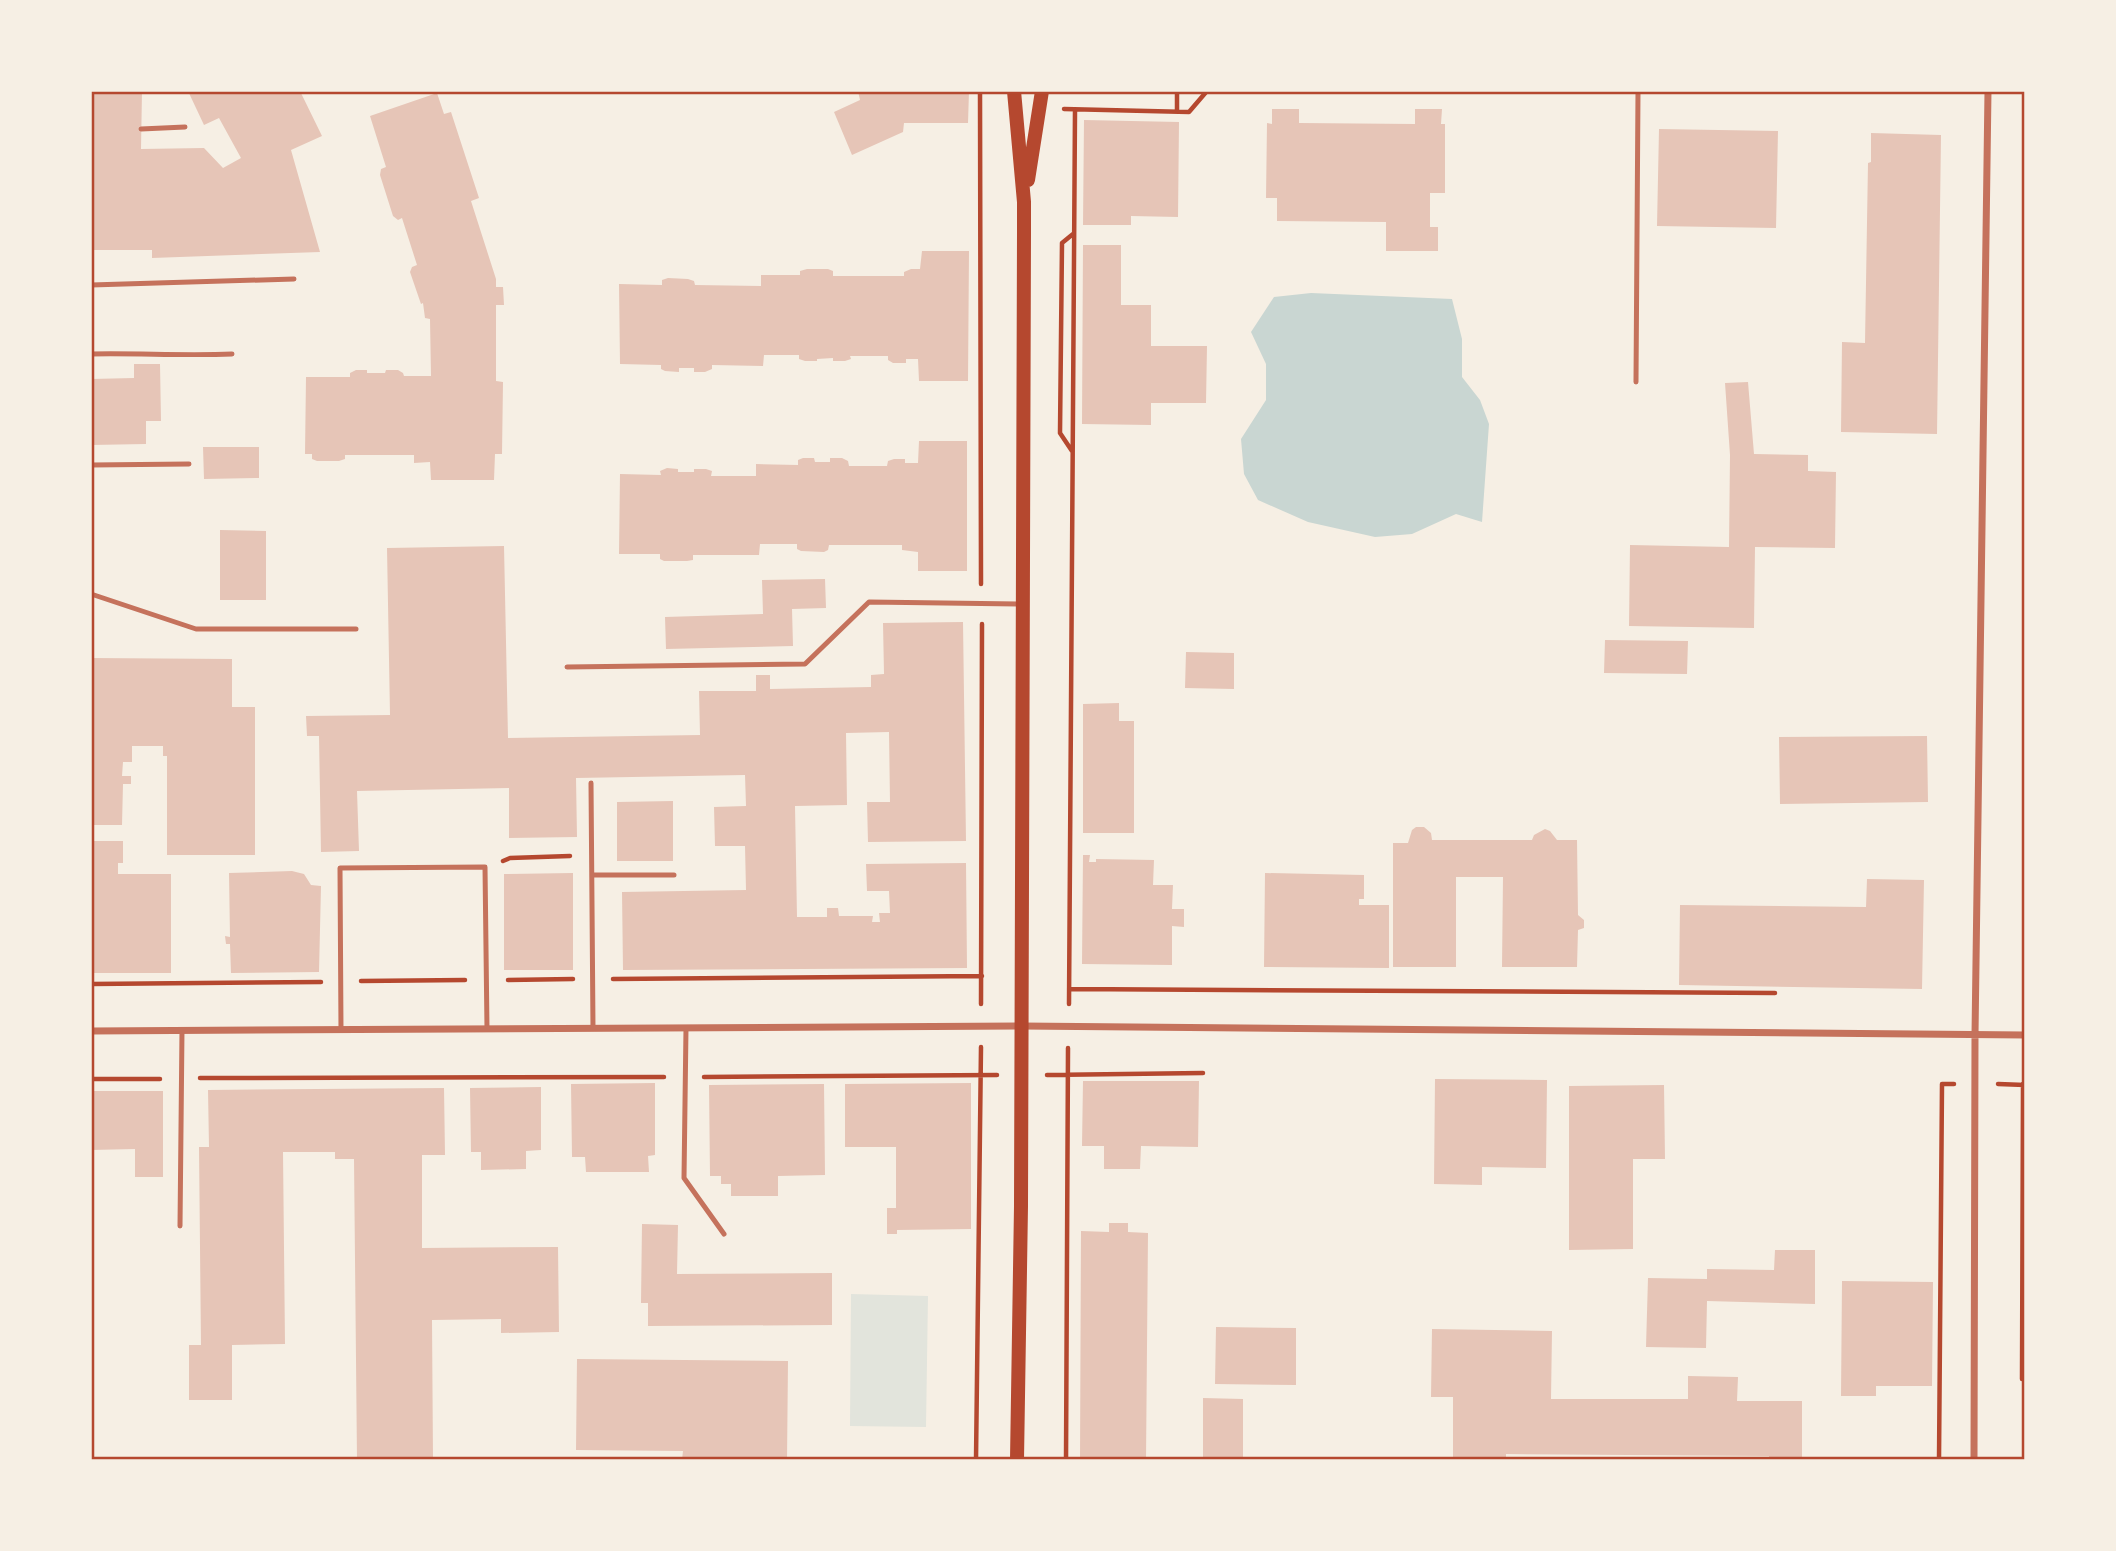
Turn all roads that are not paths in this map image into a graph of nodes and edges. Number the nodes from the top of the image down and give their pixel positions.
1 (1014, 91) edge
2 (1042, 91) edge
3 (1638, 91) edge
4 (1988, 91) edge
5 (186, 127) dead end
6 (141, 129) dead end
7 (1024, 202) junction
8 (293, 279) dead end
9 (91, 285) edge
10 (91, 354) edge
11 (232, 355) dead end
12 (1636, 382) dead end
13 (189, 464) dead end
14 (91, 465) edge
15 (91, 594) edge
16 (1023, 604) junction
17 (356, 629) dead end
18 (567, 667) dead end
19 (591, 783) dead end
20 (592, 875) junction
21 (674, 875) dead end
22 (1022, 1026) junction
23 (593, 1028) junction
24 (686, 1028) junction
25 (487, 1029) junction
26 (182, 1030) junction
27 (341, 1030) junction
28 (91, 1031) edge
29 (1975, 1035) junction
30 (2025, 1035) edge
31 (180, 1226) dead end
32 (724, 1234) dead end
33 (1017, 1460) edge
34 (1974, 1460) edge

1 - 7 main road
2 - 7 main road
3 - 12 lane
4 - 29 street
5 - 6 lane
7 - 16 main road
8 - 9 lane
10 - 11 lane
13 - 14 lane
15 - 17 lane
16 - 18 lane
16 - 22 main road
19 - 20 lane
20 - 21 lane
20 - 23 lane
22 - 24 street
22 - 29 street
22 - 33 main road
23 - 24 street
23 - 25 street
24 - 32 lane
25 - 27 street
25 - 27 lane
26 - 27 street
26 - 28 street
26 - 31 lane
29 - 30 street
29 - 34 street

